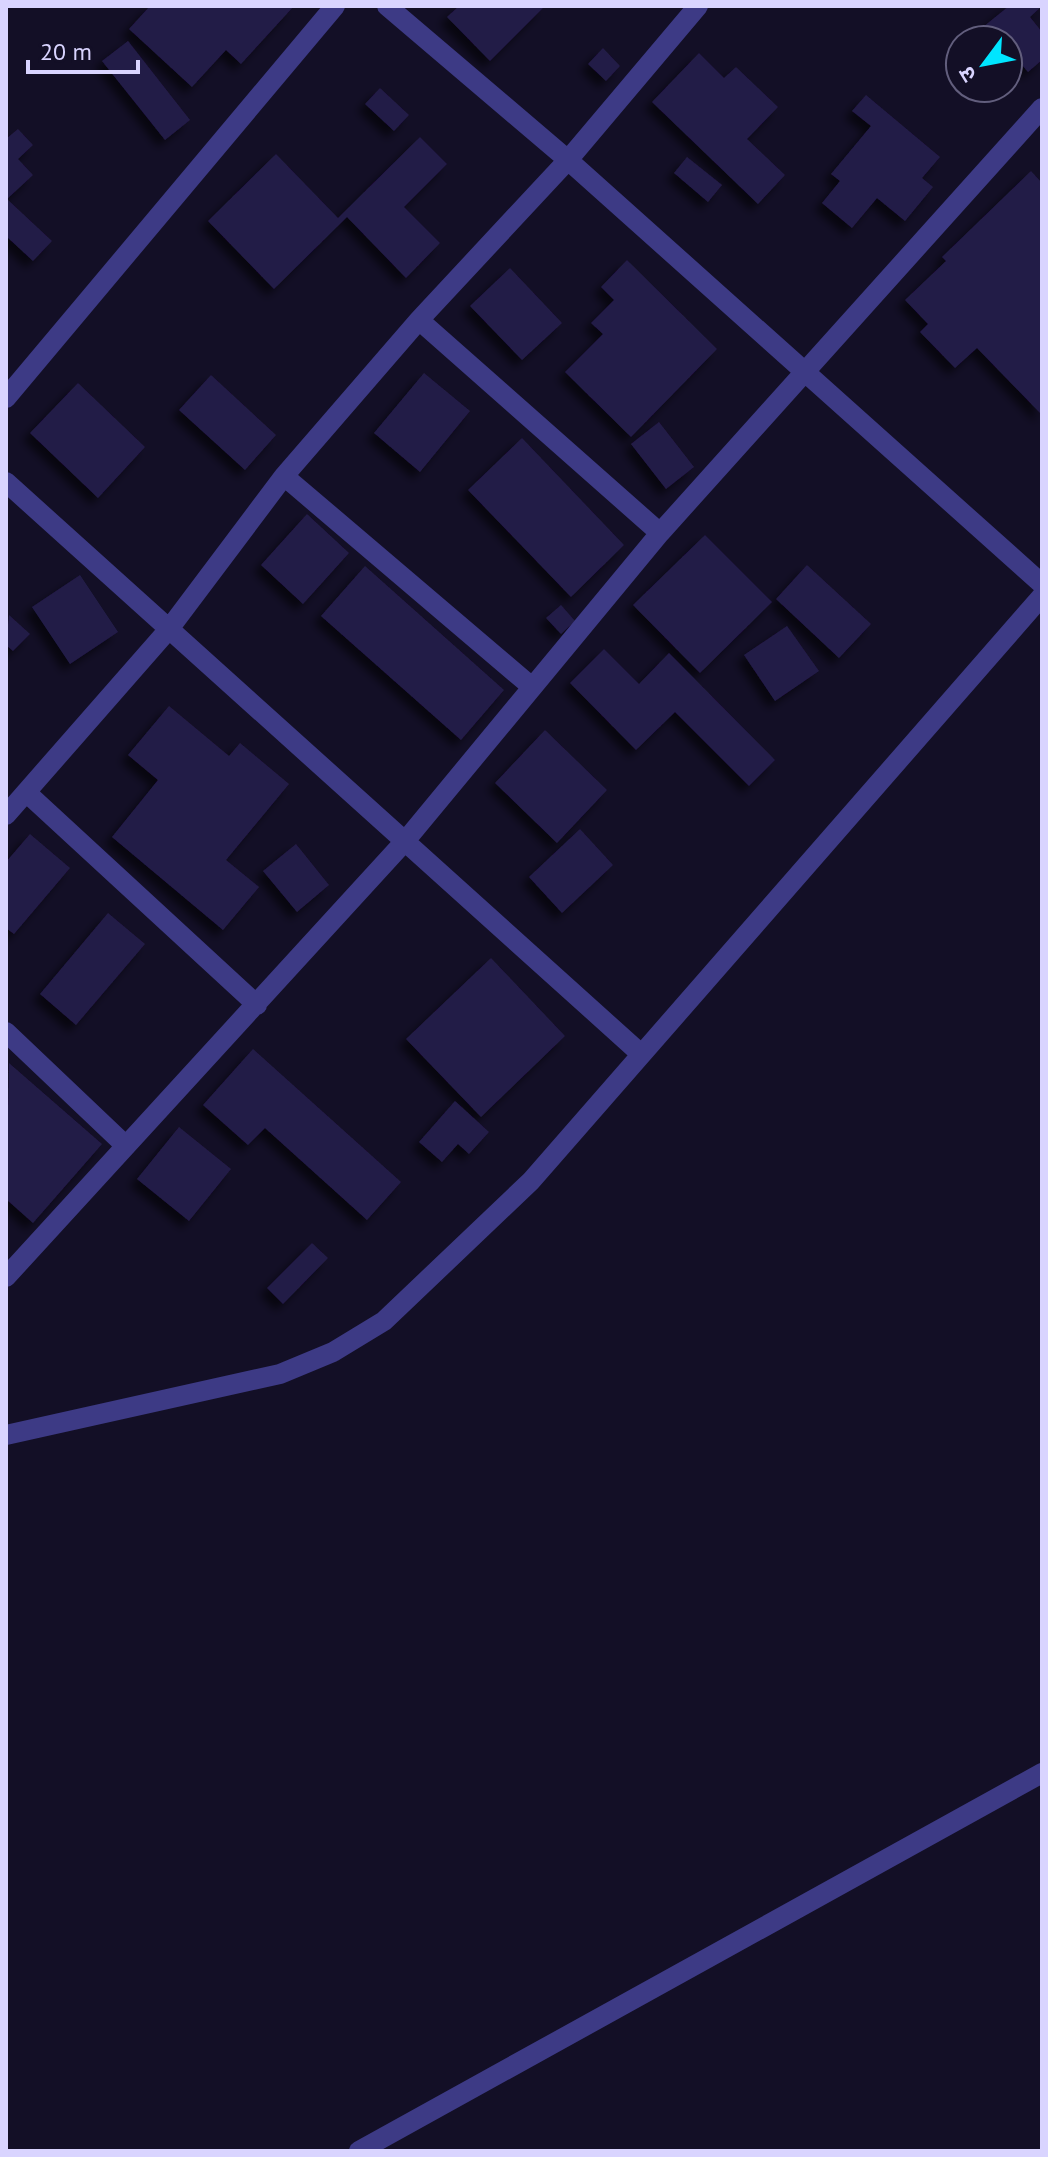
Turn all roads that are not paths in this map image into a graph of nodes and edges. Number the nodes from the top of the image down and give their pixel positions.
1 (335, 6) edge
2 (387, 6) edge
3 (698, 6) edge
4 (1042, 108) edge
5 (568, 160) junction
6 (419, 320) junction
7 (805, 375) junction
8 (6, 398) edge
9 (284, 476) junction
10 (6, 482) edge
11 (660, 533) junction
12 (1042, 584) edge
13 (1042, 596) edge
14 (169, 629) junction
15 (532, 687) junction
16 (27, 793) junction
17 (6, 815) edge
18 (406, 840) junction
19 (257, 1005) junction
20 (6, 1032) edge
21 (641, 1054) junction
22 (126, 1146) junction
23 (6, 1277) edge
24 (6, 1435) edge
25 (1042, 1773) edge
26 (359, 2151) edge

1 - 8 street
2 - 5 street
3 - 5 street
4 - 7 street
5 - 6 street
5 - 7 street
6 - 9 street
6 - 11 street
7 - 11 street
7 - 12 street
9 - 14 street
9 - 15 street
10 - 14 street
11 - 15 street
13 - 21 street
14 - 16 street
14 - 18 street
15 - 18 street
16 - 17 street
16 - 19 street
18 - 19 street
18 - 21 street
19 - 22 street
20 - 22 street
21 - 24 street
22 - 23 street
25 - 26 street

